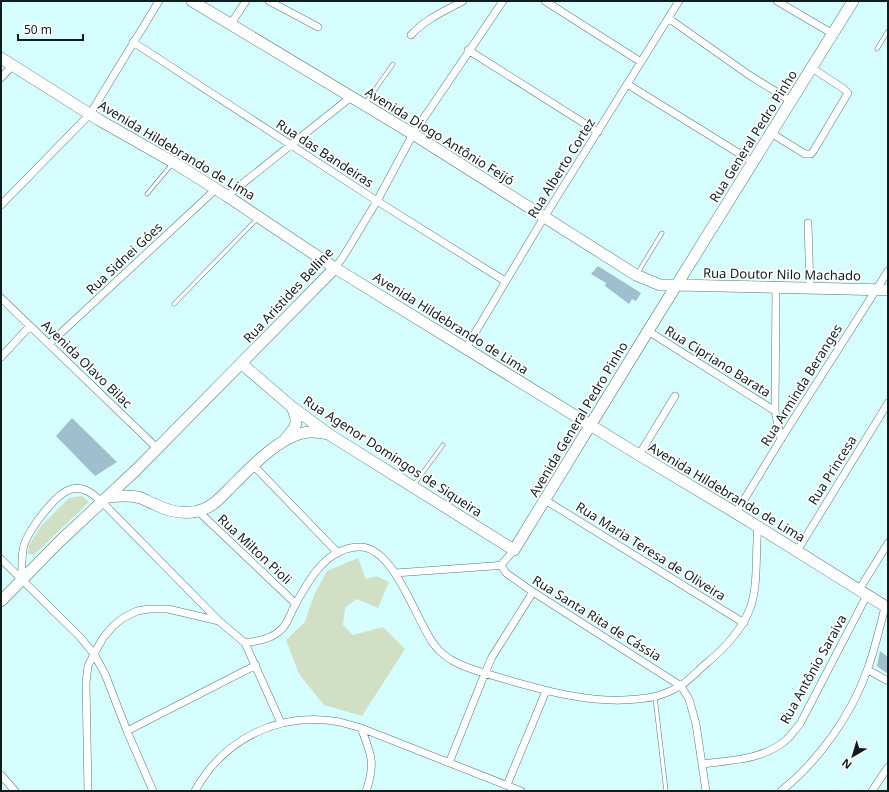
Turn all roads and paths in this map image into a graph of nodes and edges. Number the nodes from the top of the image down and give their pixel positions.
1 (158, 1) edge
2 (192, 1) edge
3 (246, 1) edge
4 (269, 1) edge
5 (463, 1) edge
6 (503, 1) edge
7 (545, 1) edge
8 (679, 1) edge
9 (777, 1) edge
10 (853, 1) edge
11 (668, 18) junction
12 (230, 25) junction
13 (318, 27) dead end
14 (888, 31) edge
15 (411, 34) dead end
16 (833, 34) junction
17 (133, 42) junction
18 (877, 49) dead end
19 (468, 50) junction
20 (1, 58) edge
21 (641, 62) junction
22 (393, 64) dead end
23 (13, 65) junction
24 (812, 68) junction
25 (1, 78) edge
26 (627, 84) junction
27 (351, 97) junction
28 (791, 101) junction
29 (364, 105) junction
30 (90, 114) junction
31 (598, 132) junction
32 (771, 133) junction
33 (412, 134) junction
34 (291, 144) junction
35 (173, 162) junction
36 (753, 162) junction
37 (216, 189) junction
38 (146, 194) dead end
39 (227, 196) junction
40 (377, 201) junction
41 (1, 205) edge
42 (259, 217) junction
43 (544, 217) junction
44 (808, 223) dead end
45 (662, 232) dead end
46 (335, 268) junction
47 (888, 271) edge
48 (636, 275) junction
49 (505, 281) junction
50 (676, 285) junction
51 (776, 287) junction
52 (810, 288) junction
53 (876, 290) junction
54 (888, 290) edge
55 (1, 298) edge
56 (174, 304) dead end
57 (30, 326) junction
58 (648, 331) junction
59 (49, 344) junction
60 (466, 348) junction
61 (1, 357) edge
62 (242, 364) junction
63 (675, 396) dead end
64 (888, 403) edge
65 (292, 407) junction
66 (775, 411) junction
67 (591, 425) junction
68 (330, 435) junction
69 (285, 439) junction
70 (781, 439) junction
71 (443, 445) dead end
72 (157, 448) junction
73 (639, 455) junction
74 (253, 465) junction
75 (136, 470) junction
76 (413, 487) junction
77 (138, 497) junction
78 (104, 499) junction
79 (545, 500) junction
80 (198, 512) junction
81 (736, 513) junction
82 (758, 527) junction
83 (888, 543) edge
84 (514, 550) junction
85 (797, 551) junction
86 (338, 553) junction
87 (1, 559) edge
88 (501, 565) junction
89 (395, 573) junction
90 (22, 579) junction
91 (533, 592) junction
92 (863, 592) junction
93 (1, 601) edge
94 (296, 604) junction
95 (887, 608) edge
96 (219, 621) junction
97 (744, 623) junction
98 (245, 643) junction
99 (94, 654) junction
100 (256, 665) junction
101 (868, 670) junction
102 (485, 674) junction
103 (888, 682) edge
104 (681, 686) junction
105 (546, 691) junction
106 (655, 697) junction
107 (281, 723) junction
108 (360, 728) junction
109 (127, 731) junction
110 (450, 763) junction
111 (702, 764) junction
112 (888, 767) edge
113 (1, 775) edge
114 (508, 785) junction
115 (15, 791) edge
116 (88, 791) edge
117 (153, 791) edge
118 (195, 791) edge
119 (366, 791) edge
120 (521, 791) edge
121 (666, 791) edge
122 (706, 791) edge
123 (781, 791) edge
124 (872, 791) edge

1 - 17 street
2 - 12 main road, Avenida Diogo Antônio Feijó
3 - 12 street
4 - 13 street
5 - 15 street
6 - 19 street, Rua Aristides Belline
7 - 21 street
8 - 11 street, Rua Alberto Cortez
9 - 16 street
10 - 16 main road, Rua General Pedro Pinho
11 - 21 street, Rua Alberto Cortez
11 - 28 street
12 - 27 main road, Avenida Diogo Antônio Feijó
14 - 18 lane
16 - 24 main road, Rua General Pedro Pinho
17 - 30 street
17 - 34 street, Rua das Bandeiras
19 - 31 street
19 - 33 street, Rua Aristides Belline
20 - 23 main road, Avenida Hildebrando de Lima
21 - 26 street, Rua Alberto Cortez
22 - 29 lane
23 - 25 street
23 - 30 main road, Avenida Hildebrando de Lima
24 - 28 main road, Rua General Pedro Pinho
24 - 32 street
26 - 31 street, Rua Alberto Cortez
26 - 36 street
27 - 29 main road, Avenida Diogo Antônio Feijó
27 - 34 street
28 - 32 main road, Rua General Pedro Pinho
29 - 33 main road, Avenida Diogo Antônio Feijó
30 - 35 main road, Avenida Hildebrando de Lima
30 - 41 street
31 - 43 street, Rua Alberto Cortez
32 - 36 main road, Rua General Pedro Pinho
33 - 40 street, Rua Aristides Belline
33 - 43 main road, Avenida Diogo Antônio Feijó
34 - 39 street
34 - 40 street, Rua das Bandeiras
35 - 37 main road, Avenida Hildebrando de Lima
35 - 38 lane
36 - 50 main road, Rua General Pedro Pinho
37 - 39 main road, Avenida Hildebrando de Lima
37 - 59 street, Rua Sidnei Góes
39 - 42 main road, Avenida Hildebrando de Lima
40 - 46 street, Rua Aristides Belline
40 - 49 street, Rua das Bandeiras
42 - 46 main road, Avenida Hildebrando de Lima
42 - 56 lane
43 - 48 main road, Avenida Diogo Antônio Feijó
43 - 49 street, Rua Alberto Cortez
44 - 52 street
45 - 48 lane
46 - 60 main road, Avenida Hildebrando de Lima
46 - 62 main road, Rua Aristides Belline
47 - 53 street, Rua Arminda Beranges
48 - 50 main road, Avenida Diogo Antônio Feijó
49 - 60 street, Rua Alberto Cortez
50 - 51 main road, Rua Doutor Nilo Machado
50 - 58 main road, Avenida General Pedro Pinho
51 - 52 main road, Rua Doutor Nilo Machado
51 - 66 street
52 - 53 main road, Rua Doutor Nilo Machado
53 - 54 main road, Rua Doutor Nilo Machado
53 - 70 street, Rua Arminda Beranges
55 - 57 street, Avenida Olavo Bilac
57 - 59 street, Avenida Olavo Bilac
57 - 61 street
58 - 66 street, Rua Cipriano Barata
58 - 67 main road, Avenida General Pedro Pinho
59 - 72 street, Avenida Olavo Bilac
60 - 67 main road, Avenida Hildebrando de Lima
62 - 65 main road, Rua Agenor Domingos de Siqueira
62 - 72 main road, Rua Aristides Belline
63 - 73 street
64 - 85 street, Rua Princesa
65 - 68 main road, Rua Agenor Domingos de Siqueira
65 - 69 main road
66 - 70 street
67 - 73 main road, Avenida Hildebrando de Lima
67 - 79 main road, Avenida General Pedro Pinho
68 - 69 main road
68 - 76 main road, Rua Agenor Domingos de Siqueira
69 - 74 main road
70 - 81 street, Rua Arminda Beranges
71 - 76 lane
72 - 75 main road, Rua Aristides Belline
73 - 81 main road, Avenida Hildebrando de Lima
74 - 80 main road
74 - 86 street
75 - 77 main road
75 - 78 main road, Rua Aristides Belline
76 - 84 main road, Rua Agenor Domingos de Siqueira
77 - 78 main road
77 - 80 main road
78 - 90 main road, Rua Aristides Belline
78 - 90 street
78 - 96 street
79 - 84 main road, Avenida General Pedro Pinho
79 - 97 street, Rua Maria Teresa de Oliveira
80 - 94 street, Rua Milton Pioli
81 - 82 main road, Avenida Hildebrando de Lima
82 - 85 main road, Avenida Hildebrando de Lima
82 - 97 street
83 - 92 street, Rua Antônio Saraiva
84 - 88 street, Avenida General Pedro Pinho
85 - 92 main road, Avenida Hildebrando de Lima
86 - 89 street
86 - 94 street
87 - 90 street
88 - 89 street
88 - 91 street, Rua Santa Rita de Cássia
89 - 102 street
90 - 93 main road, Rua Aristides Belline
90 - 99 street
91 - 102 street
91 - 104 street, Rua Santa Rita de Cássia
92 - 95 main road, Avenida Hildebrando de Lima
92 - 111 street, Rua Antônio Saraiva
94 - 98 street
95 - 101 street
96 - 98 street
96 - 99 street
97 - 104 street
98 - 100 street
99 - 109 street
99 - 116 street
100 - 107 street
100 - 109 street
101 - 103 street
101 - 123 street
102 - 105 street
102 - 110 street
104 - 106 street
104 - 111 street
105 - 106 street
105 - 114 street
106 - 121 lane
107 - 108 street
107 - 118 street
108 - 110 street
108 - 119 street
109 - 117 street
110 - 114 street
111 - 122 street
112 - 124 street
113 - 115 street
114 - 120 street

